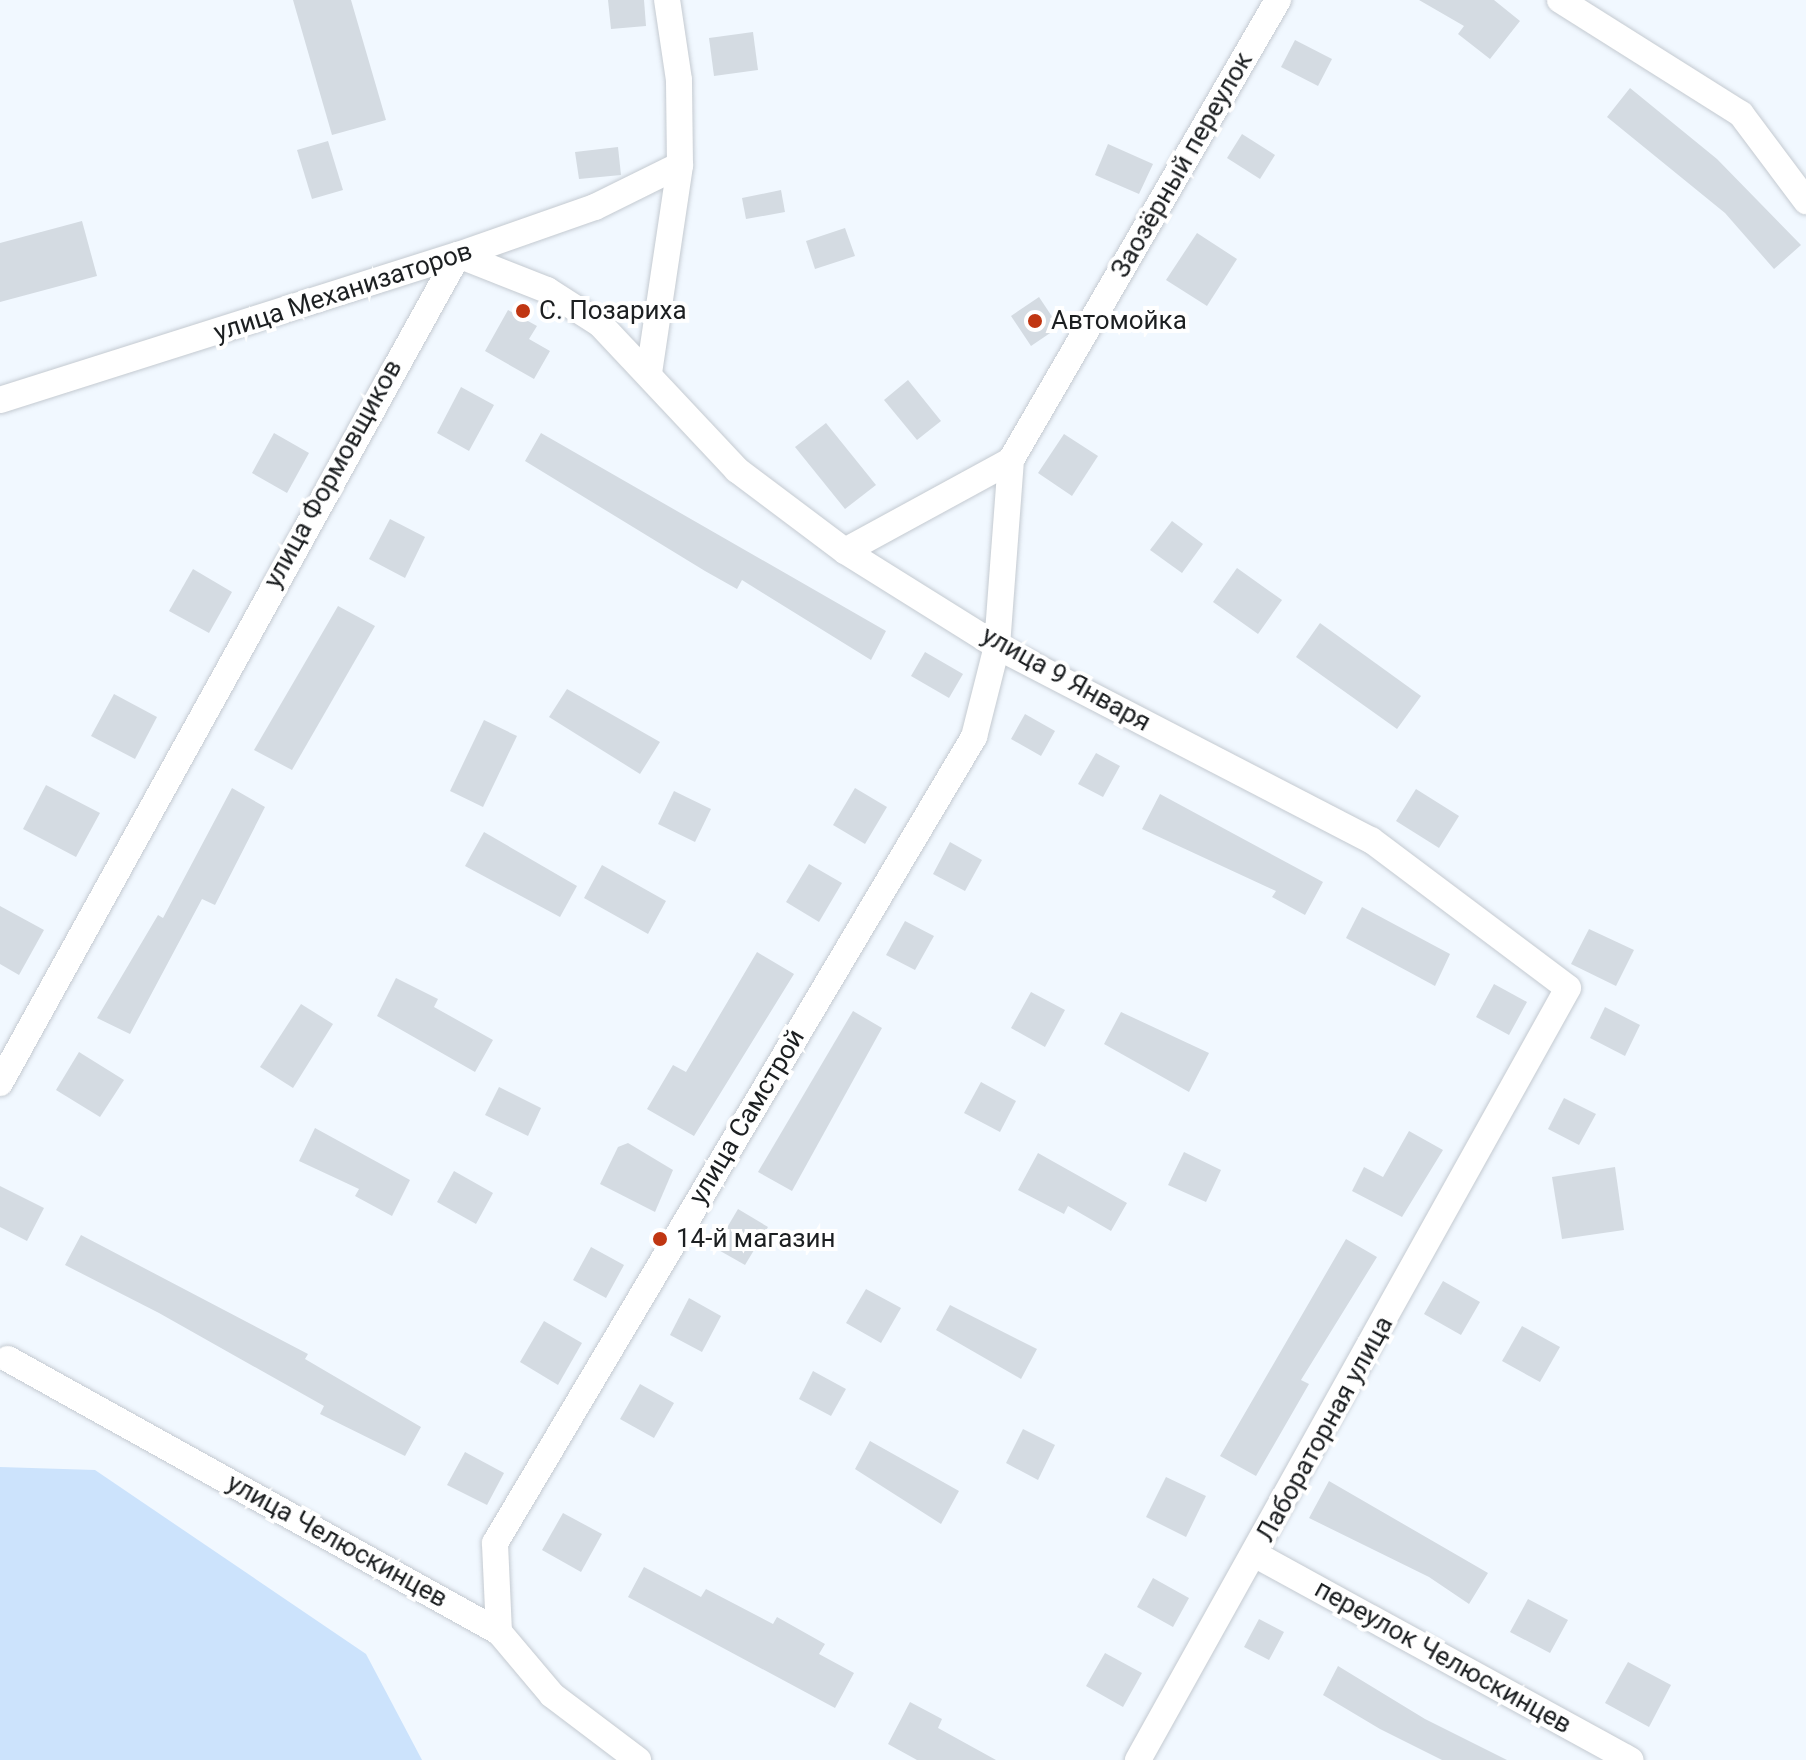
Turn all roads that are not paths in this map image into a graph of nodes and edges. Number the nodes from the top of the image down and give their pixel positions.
1 (667, 0) edge
2 (1278, 0) edge
3 (1560, 0) edge
4 (680, 165) junction
5 (1806, 201) edge
6 (458, 255) junction
7 (649, 373) junction
8 (0, 400) edge
9 (1010, 461) junction
10 (845, 551) junction
11 (997, 646) junction
12 (1568, 988) joint
13 (0, 1083) edge
14 (8, 1359) dead end
15 (1256, 1555) junction
16 (499, 1632) junction
17 (638, 1760) edge
18 (1138, 1760) edge
19 (1631, 1760) edge

1 - 4 street
2 - 9 street, Заозёрный переулок
3 - 5 street
4 - 6 street, улица Механизаторов
4 - 7 street
6 - 7 street, улица 9 Января
6 - 8 street, улица Механизаторов
6 - 13 street, улица Формовщиков
7 - 10 street, улица 9 Января
9 - 10 street
9 - 11 street, Заозёрный переулок
10 - 11 street, улица 9 Января
11 - 12 street, улица 9 Января
11 - 16 street, улица Самстрой
12 - 15 street, Лабораторная улица
14 - 16 street, улица Челюскинцев
15 - 18 street, Лабораторная улица
15 - 19 street, переулок Челюскинцев
16 - 17 street, улица Челюскинцев

